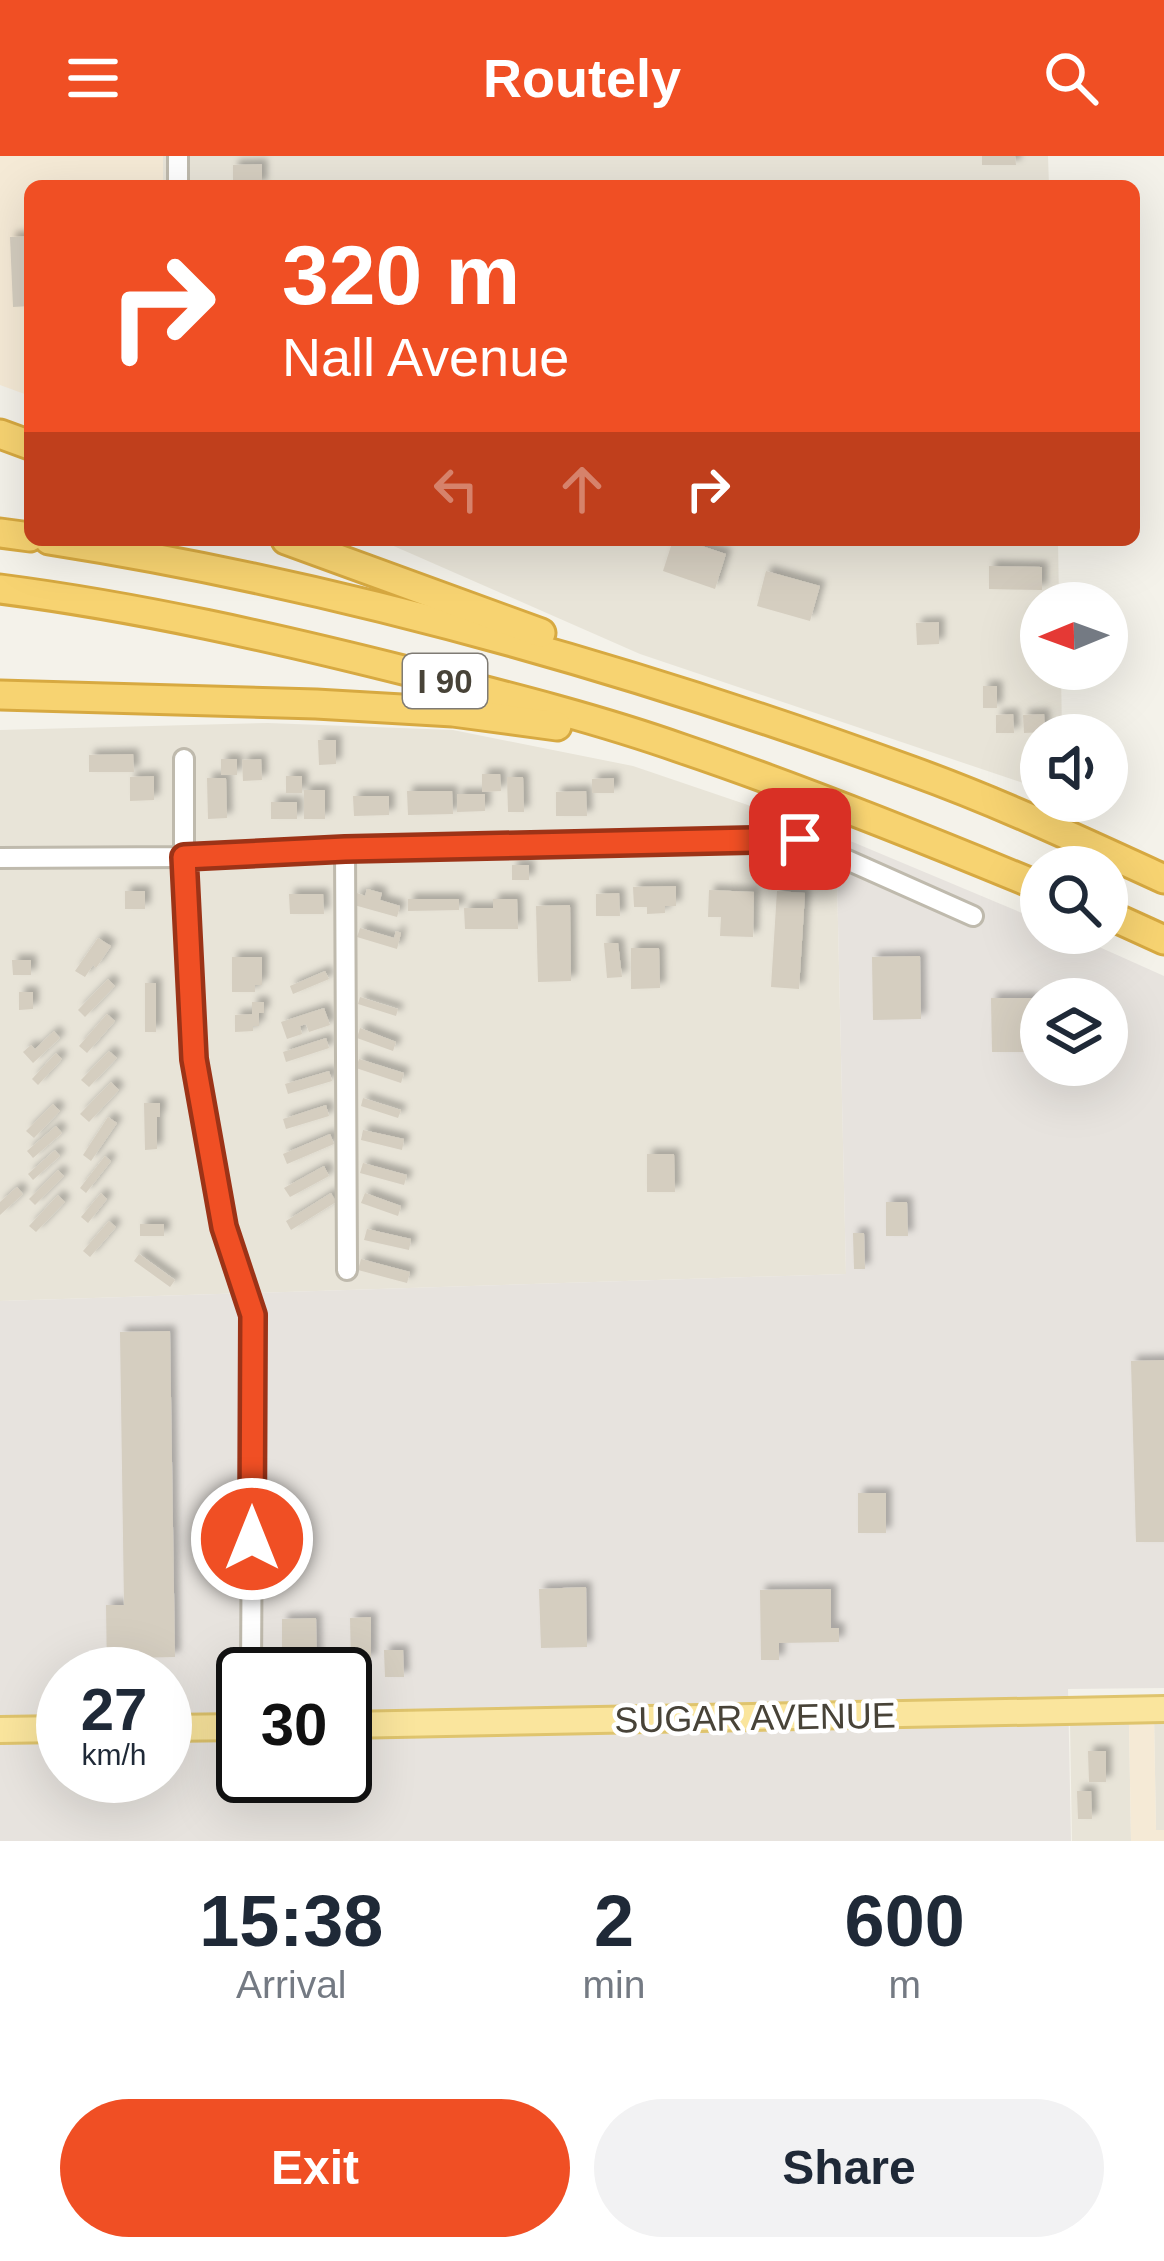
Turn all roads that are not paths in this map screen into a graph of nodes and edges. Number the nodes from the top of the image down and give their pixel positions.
1 (82, 546) edge
2 (302, 546) edge
3 (0, 589) edge
4 (614, 670) junction
5 (0, 695) edge
6 (184, 759) dead end
7 (878, 820) junction
8 (345, 849) junction
9 (0, 857) edge
10 (184, 857) junction
11 (1020, 877) edge
12 (1164, 879) edge
13 (973, 916) dead end
14 (1128, 924) edge
15 (1164, 940) edge
16 (347, 1270) dead end
17 (251, 1647) edge
18 (1164, 1708) edge
19 (372, 1725) edge
20 (0, 1730) edge
21 (36, 1730) edge

1 - 4 highway, I 90
2 - 4 highway
3 - 7 highway, I 90
4 - 12 highway, I 90
5 - 7 highway
6 - 10 street
7 - 11 highway, I 90
8 - 10 street
8 - 13 street
8 - 16 street
9 - 10 street
10 - 17 street
14 - 15 highway
18 - 19 main road, SUGAR AVENUE
20 - 21 main road

